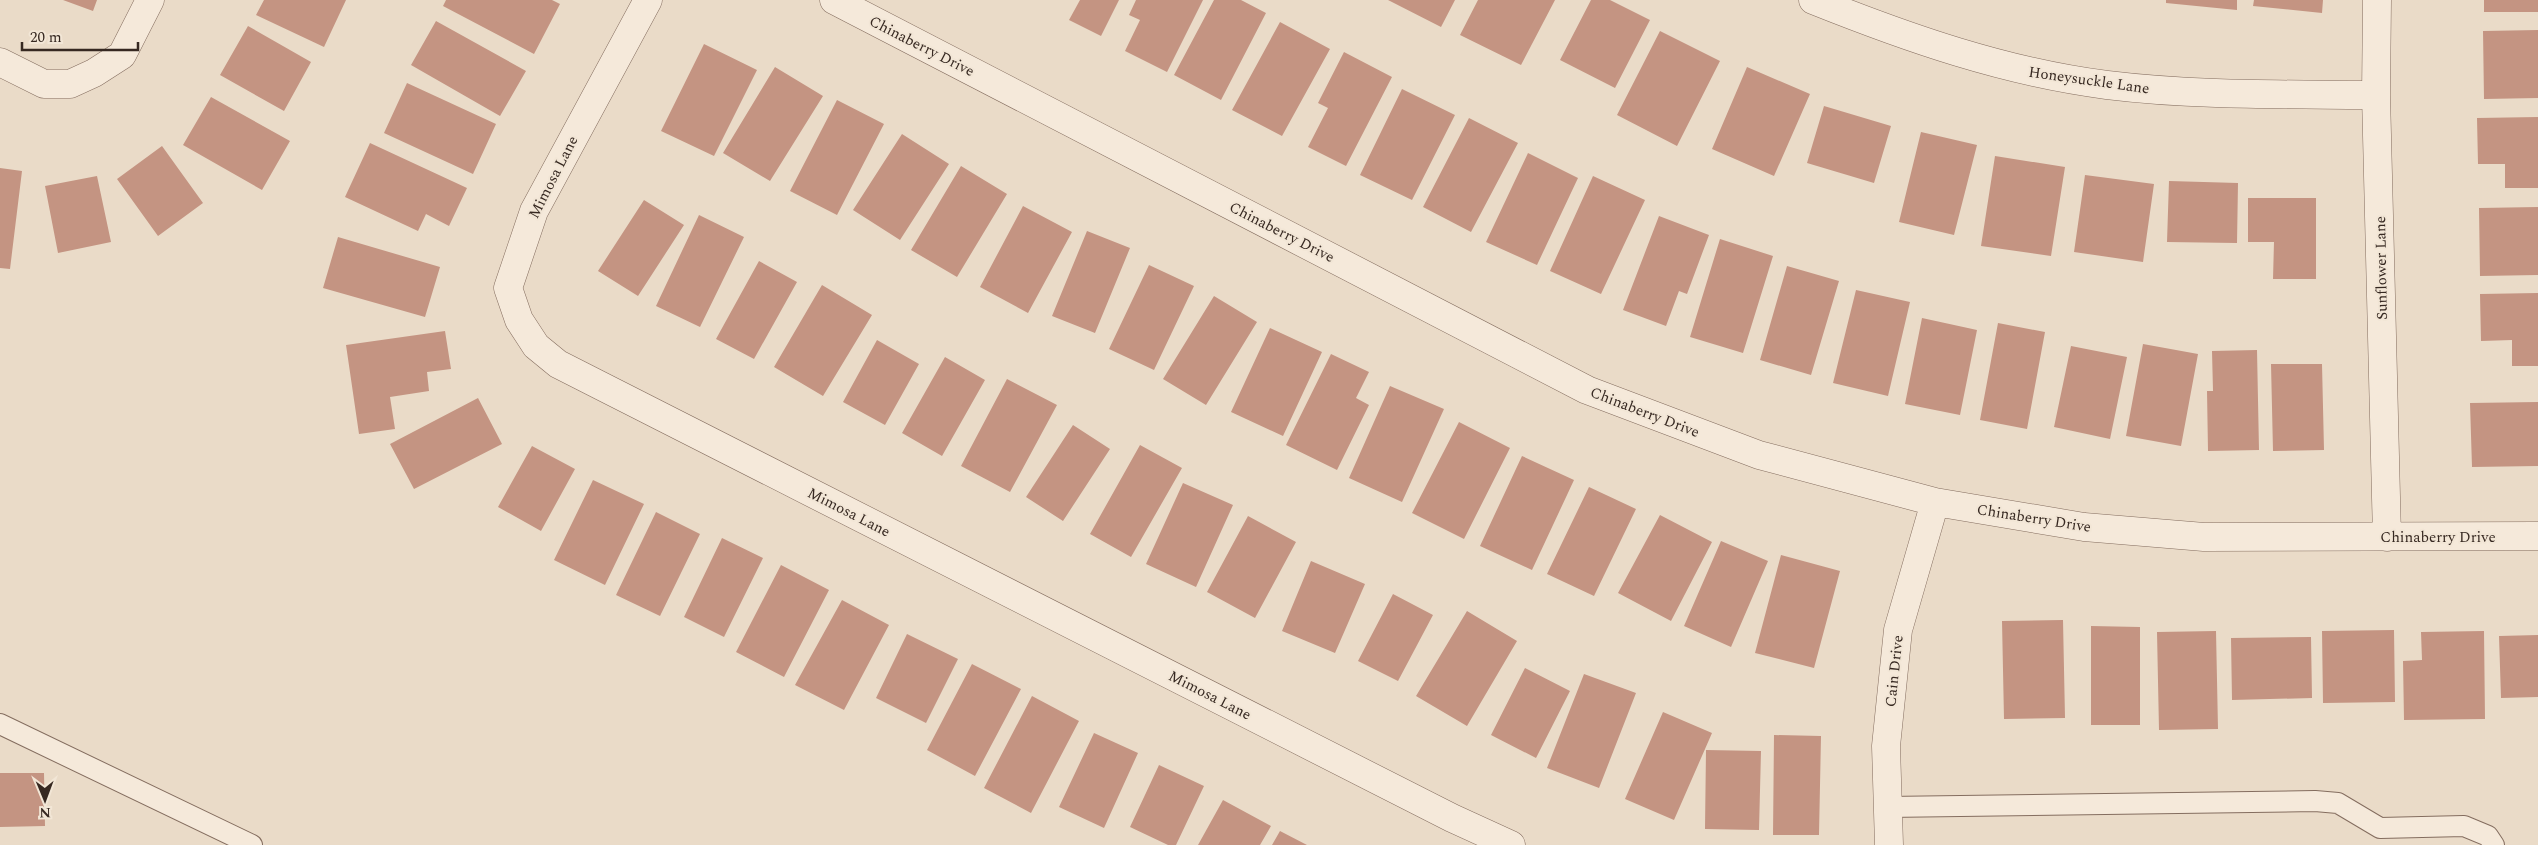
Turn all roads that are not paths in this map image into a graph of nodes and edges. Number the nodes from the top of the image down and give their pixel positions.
1 (150, 0) edge
2 (648, 0) edge
3 (834, 0) edge
4 (1813, 0) edge
5 (2377, 0) edge
6 (0, 62) edge
7 (2376, 95) junction
8 (1935, 502) junction
9 (2538, 536) edge
10 (2387, 537) junction
11 (0, 724) edge
12 (1887, 808) junction
13 (2380, 837) edge
14 (252, 845) edge
15 (1511, 845) edge
16 (1888, 845) edge
17 (2494, 845) edge

1 - 6 street
2 - 15 street, Mimosa Lane
3 - 8 street, Chinaberry Drive
4 - 7 street, Honeysuckle Lane
5 - 7 street, Sunflower Lane
7 - 10 street, Sunflower Lane
8 - 10 street, Chinaberry Drive
8 - 12 street, Cain Drive
9 - 10 street, Chinaberry Drive
11 - 14 lane
12 - 13 lane
12 - 16 street, Cain Drive
13 - 17 lane

